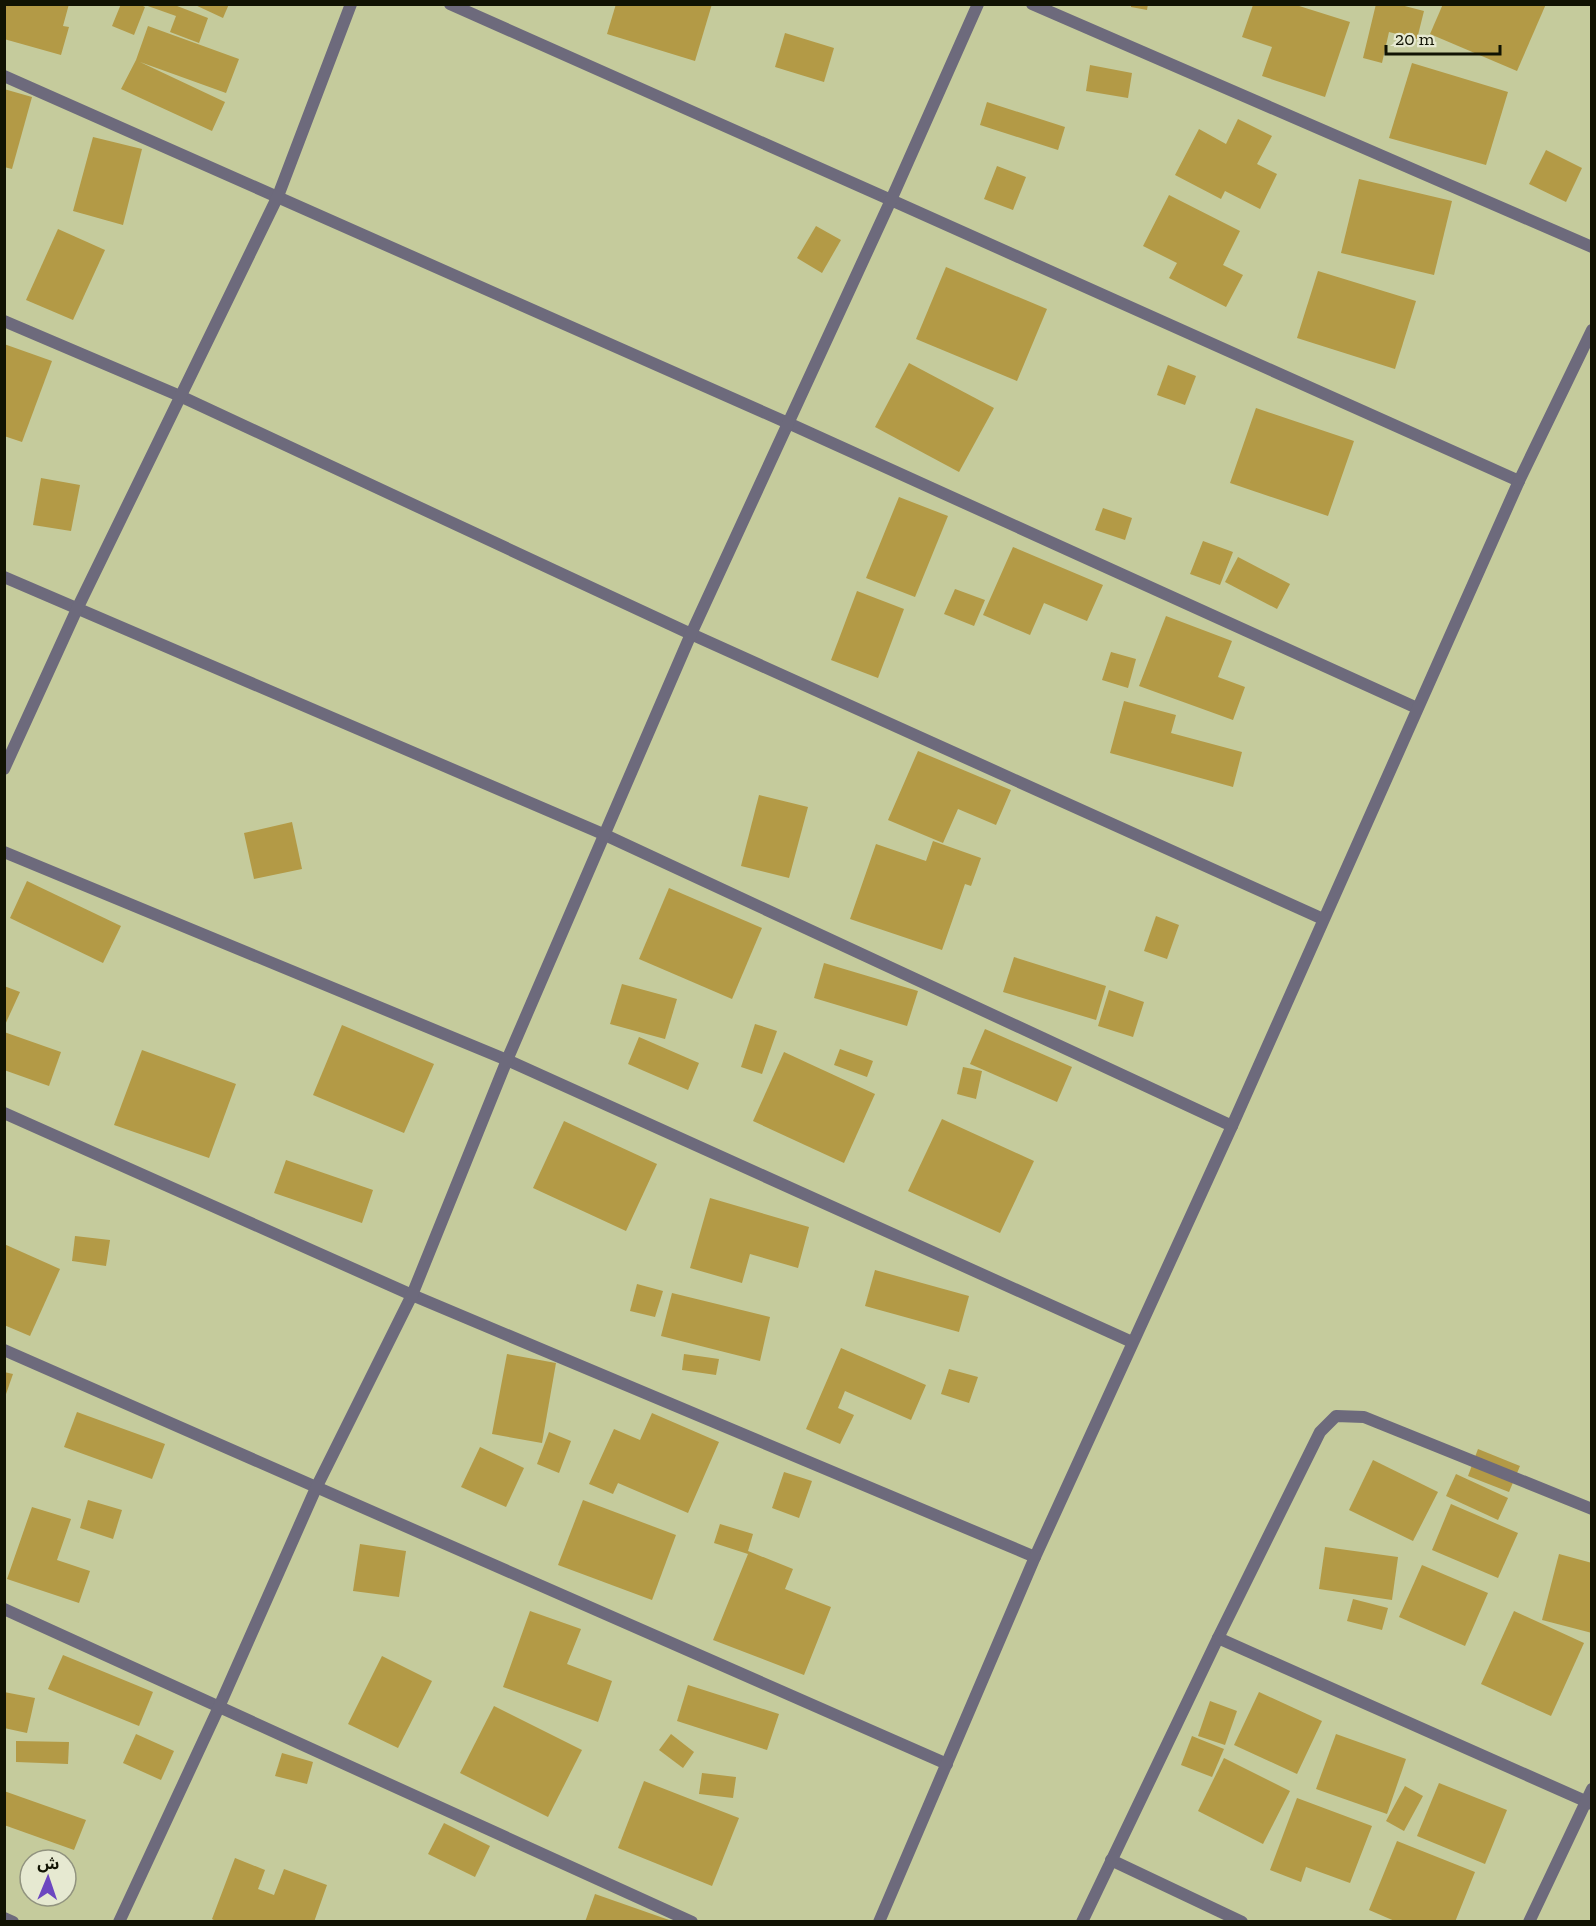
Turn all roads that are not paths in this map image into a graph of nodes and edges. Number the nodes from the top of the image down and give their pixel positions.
1 (351, 4) edge
2 (450, 4) edge
3 (978, 4) edge
4 (1032, 4) edge
5 (4, 75) edge
6 (278, 196) junction
7 (891, 200) junction
8 (1592, 248) edge
9 (4, 321) edge
10 (1592, 330) edge
11 (180, 396) junction
12 (788, 423) junction
13 (1519, 481) junction
14 (4, 577) edge
15 (77, 609) junction
16 (691, 634) junction
17 (1417, 708) junction
18 (4, 769) edge
19 (603, 834) junction
20 (4, 852) edge
21 (1323, 919) junction
22 (507, 1060) junction
23 (4, 1113) edge
24 (1232, 1126) junction
25 (412, 1295) junction
26 (1132, 1342) junction
27 (4, 1350) edge
28 (316, 1488) junction
29 (1592, 1509) edge
30 (1035, 1557) junction
31 (4, 1609) edge
32 (1218, 1638) junction
33 (219, 1707) junction
34 (948, 1764) junction
35 (1592, 1789) edge
36 (1588, 1803) edge
37 (1111, 1860) junction
38 (4, 1918) edge
39 (13, 1922) edge
40 (119, 1922) edge
41 (692, 1922) edge
42 (879, 1922) edge
43 (1083, 1922) edge
44 (1242, 1922) edge
45 (1529, 1922) edge

1 - 6 street
2 - 7 street
3 - 7 street
4 - 8 street
5 - 6 street
6 - 11 street
6 - 12 street
7 - 12 street
7 - 13 street
9 - 11 street
10 - 13 street
11 - 15 street
11 - 16 street
12 - 16 street
12 - 17 street
13 - 17 street
14 - 15 street
15 - 18 street
15 - 19 street
16 - 19 street
16 - 21 street
17 - 21 street
19 - 22 street
19 - 24 street
20 - 22 street
21 - 24 street
22 - 25 street
22 - 26 street
23 - 25 street
24 - 26 street
25 - 28 street
25 - 30 street
26 - 30 street
27 - 28 street
28 - 33 street
28 - 34 street
29 - 32 street
30 - 34 street
31 - 33 street
32 - 36 street
32 - 37 street
33 - 40 street
33 - 41 street
34 - 42 street
35 - 36 street
36 - 45 street
37 - 43 street
37 - 44 street
38 - 39 street

